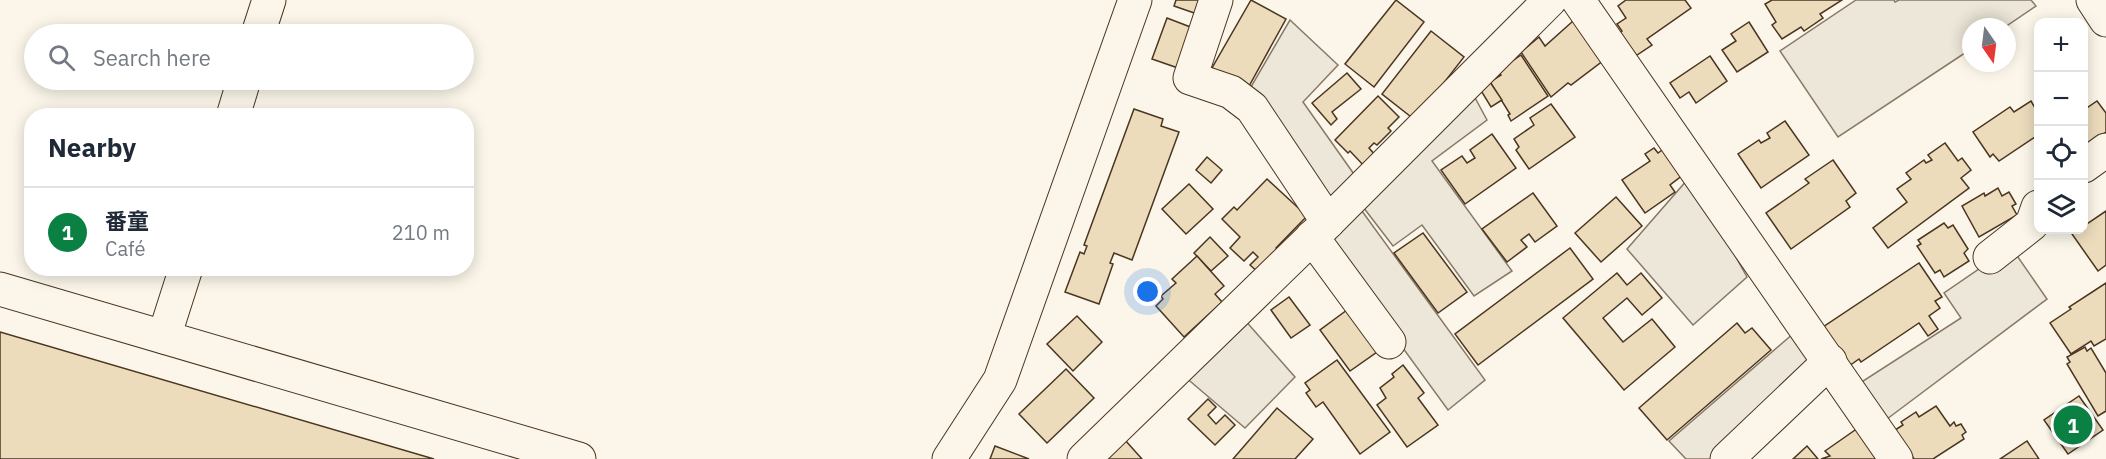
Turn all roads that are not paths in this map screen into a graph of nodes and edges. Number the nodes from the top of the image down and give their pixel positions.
1 (268, 0) edge
2 (1134, 0) edge
3 (1216, 0) edge
4 (1550, 0) edge
5 (1578, 0) edge
6 (2093, 0) edge
7 (2106, 20) edge
8 (261, 24) edge
9 (241, 90) edge
10 (235, 108) edge
11 (2106, 150) edge
12 (2088, 163) edge
13 (2034, 218) edge
14 (1320, 230) junction
15 (1990, 257) dead end
16 (183, 276) edge
17 (0, 290) edge
18 (164, 337) junction
19 (1389, 342) dead end
20 (1830, 361) junction
21 (579, 459) edge
22 (949, 459) edge
23 (1084, 459) edge
24 (1727, 459) edge
25 (1896, 459) edge

1 - 8 main road
2 - 22 main road
3 - 14 main road
4 - 14 main road
5 - 20 main road
6 - 7 main road
9 - 10 main road
11 - 12 main road
13 - 15 main road
14 - 19 main road
14 - 23 main road
16 - 18 main road
17 - 18 main road
18 - 21 main road
20 - 24 main road
20 - 25 main road

